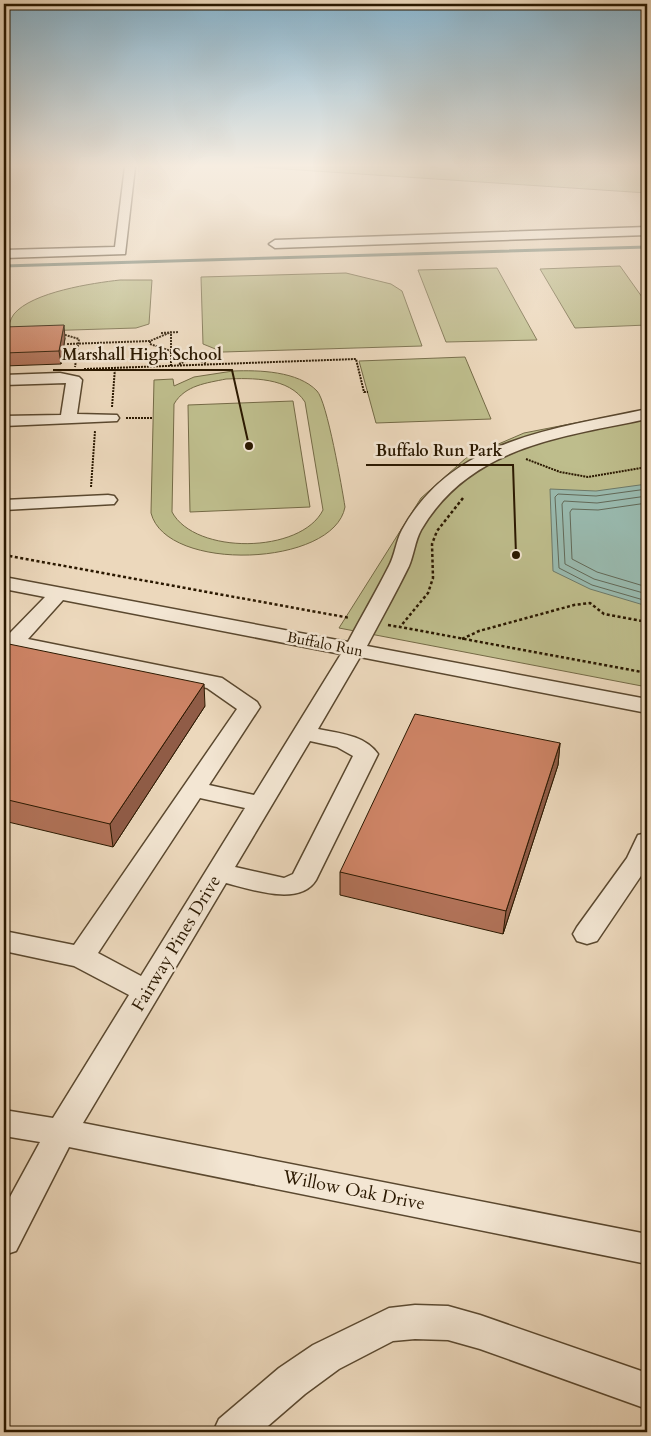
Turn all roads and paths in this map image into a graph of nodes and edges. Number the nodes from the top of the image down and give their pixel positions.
1 (123, 234) edge
2 (540, 234) edge
3 (275, 244) dead end
4 (4, 254) edge
5 (172, 332) junction
6 (179, 332) dead end
7 (162, 333) dead end
8 (57, 334) edge
9 (150, 341) junction
10 (67, 344) dead end
11 (78, 344) junction
12 (171, 351) junction
13 (192, 358) junction
14 (209, 364) junction
15 (171, 366) junction
16 (176, 366) junction
17 (115, 368) junction
18 (4, 380) edge
19 (368, 392) dead end
20 (647, 414) edge
21 (103, 418) junction
22 (153, 418) dead end
23 (68, 419) junction
24 (4, 421) edge
25 (519, 456) dead end
26 (647, 467) edge
27 (468, 493) dead end
28 (90, 500) junction
29 (108, 500) dead end
30 (4, 505) edge
31 (4, 555) edge
32 (4, 583) edge
33 (59, 593) junction
34 (369, 622) junction
35 (647, 622) edge
36 (400, 627) junction
37 (462, 639) junction
38 (8, 641) edge
39 (354, 650) junction
40 (647, 673) edge
41 (647, 706) edge
42 (303, 733) junction
43 (194, 788) junction
44 (260, 804) junction
45 (647, 841) edge
46 (219, 873) junction
47 (587, 934) dead end
48 (4, 941) edge
49 (81, 957) junction
50 (147, 992) junction
51 (4, 1123) edge
52 (62, 1132) junction
53 (4, 1240) edge
54 (647, 1249) edge
55 (647, 1390) edge
56 (232, 1432) edge

1 - 4 street
2 - 3 street
5 - 6 path
5 - 7 path
5 - 9 path
5 - 12 path
8 - 11 path
9 - 11 path
9 - 12 path
10 - 11 path
11 - 17 path
12 - 13 path
12 - 15 path
13 - 14 path
13 - 16 path
14 - 16 path
14 - 19 path
15 - 16 path
15 - 17 path
17 - 21 path
18 - 23 street
20 - 34 street, Fairway Pines Drive
21 - 22 path
21 - 23 street
21 - 28 path
23 - 24 street
25 - 26 path
27 - 36 path
28 - 29 street
28 - 30 street
31 - 34 path
32 - 33 street, Buffalo Run
33 - 38 street
33 - 39 street, Buffalo Run
34 - 36 path
34 - 39 street, Fairway Pines Drive
35 - 37 path
36 - 37 path
37 - 40 path
38 - 43 street
39 - 41 street, Buffalo Run
39 - 42 street, Fairway Pines Drive
42 - 44 street, Fairway Pines Drive
42 - 46 street
43 - 44 street
43 - 49 street
44 - 46 street, Fairway Pines Drive
45 - 47 street
46 - 50 street, Fairway Pines Drive
48 - 49 street
49 - 50 street
50 - 52 street, Fairway Pines Drive
51 - 52 street, Willow Oak Drive
52 - 53 street, Fairway Pines Drive
52 - 54 street, Willow Oak Drive
55 - 56 street

